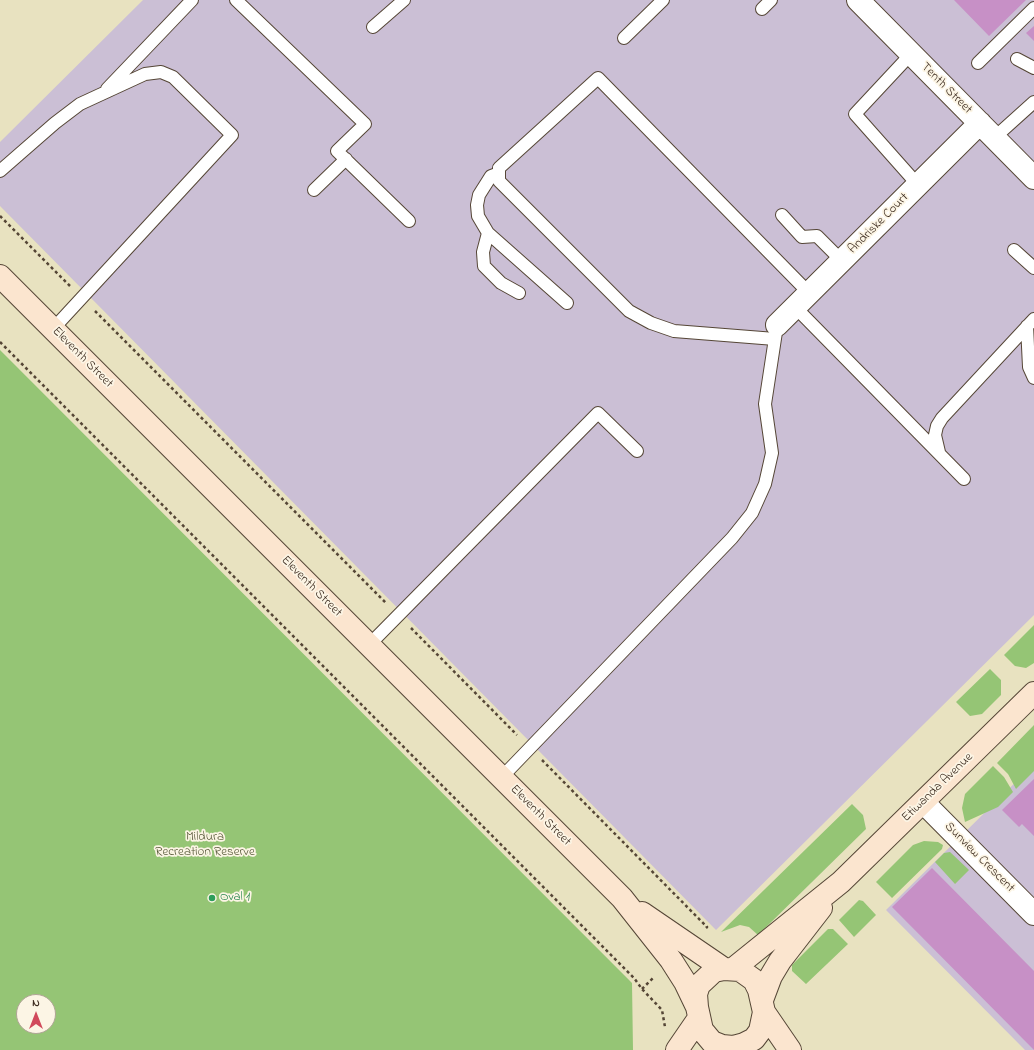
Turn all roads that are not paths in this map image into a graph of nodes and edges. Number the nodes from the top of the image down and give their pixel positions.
1 (192, 0) edge
2 (236, 0) edge
3 (404, 0) edge
4 (663, 0) edge
5 (771, 0) edge
6 (858, 0) edge
7 (1034, 8) edge
8 (762, 9) dead end
9 (373, 27) dead end
10 (624, 38) dead end
11 (911, 54) junction
12 (1017, 59) dead end
13 (978, 63) dead end
14 (1034, 68) edge
15 (102, 94) junction
16 (1034, 102) edge
17 (987, 131) junction
18 (346, 159) junction
19 (0, 170) edge
20 (499, 173) junction
21 (1034, 178) edge
22 (918, 185) junction
23 (314, 190) dead end
24 (782, 215) dead end
25 (409, 221) dead end
26 (488, 233) junction
27 (1014, 250) dead end
28 (842, 261) junction
29 (1034, 268) edge
30 (0, 276) edge
31 (519, 293) dead end
32 (802, 300) junction
33 (568, 303) dead end
34 (1032, 325) edge
35 (53, 329) junction
36 (776, 332) junction
37 (1034, 378) edge
38 (637, 451) dead end
39 (940, 455) junction
40 (964, 479) dead end
41 (368, 645) junction
42 (1034, 693) edge
43 (502, 778) junction
44 (924, 803) junction
45 (841, 882) junction
46 (622, 898) junction
47 (1034, 914) edge
48 (729, 969) junction
49 (763, 1006) junction
50 (698, 1012) junction
51 (673, 1041) edge
52 (727, 1048) edge
53 (790, 1050) edge

1 - 15 lane
2 - 18 lane
3 - 9 lane
4 - 10 lane
5 - 8 lane
6 - 11 street, Tenth Street
7 - 13 lane
11 - 17 street, Tenth Street
11 - 22 lane
12 - 14 lane
15 - 19 lane
15 - 35 lane
16 - 17 lane
17 - 21 street, Tenth Street
17 - 22 street, Andriske Court
18 - 23 lane
18 - 25 lane
20 - 26 lane
20 - 32 lane
20 - 36 lane
22 - 28 street, Andriske Court
24 - 28 lane
26 - 31 lane
26 - 33 lane
27 - 29 lane
28 - 32 street, Andriske Court
30 - 35 main road, Eleventh Street
32 - 36 street, Andriske Court
32 - 39 lane
34 - 37 lane
34 - 39 lane
35 - 41 main road, Eleventh Street
36 - 43 lane
38 - 41 lane
39 - 40 lane
41 - 43 main road, Eleventh Street
42 - 44 main road, Etiwanda Avenue
43 - 46 main road, Eleventh Street
44 - 45 main road, Etiwanda Avenue
44 - 47 street, Sunview Crescent
45 - 48 main road, Etiwanda Avenue
45 - 49 main road, Etiwanda Avenue
46 - 48 main road, Eleventh Street
46 - 50 main road, Eleventh Street
48 - 49 main road
48 - 50 main road
49 - 52 main road
49 - 53 main road
50 - 51 main road
50 - 52 main road

